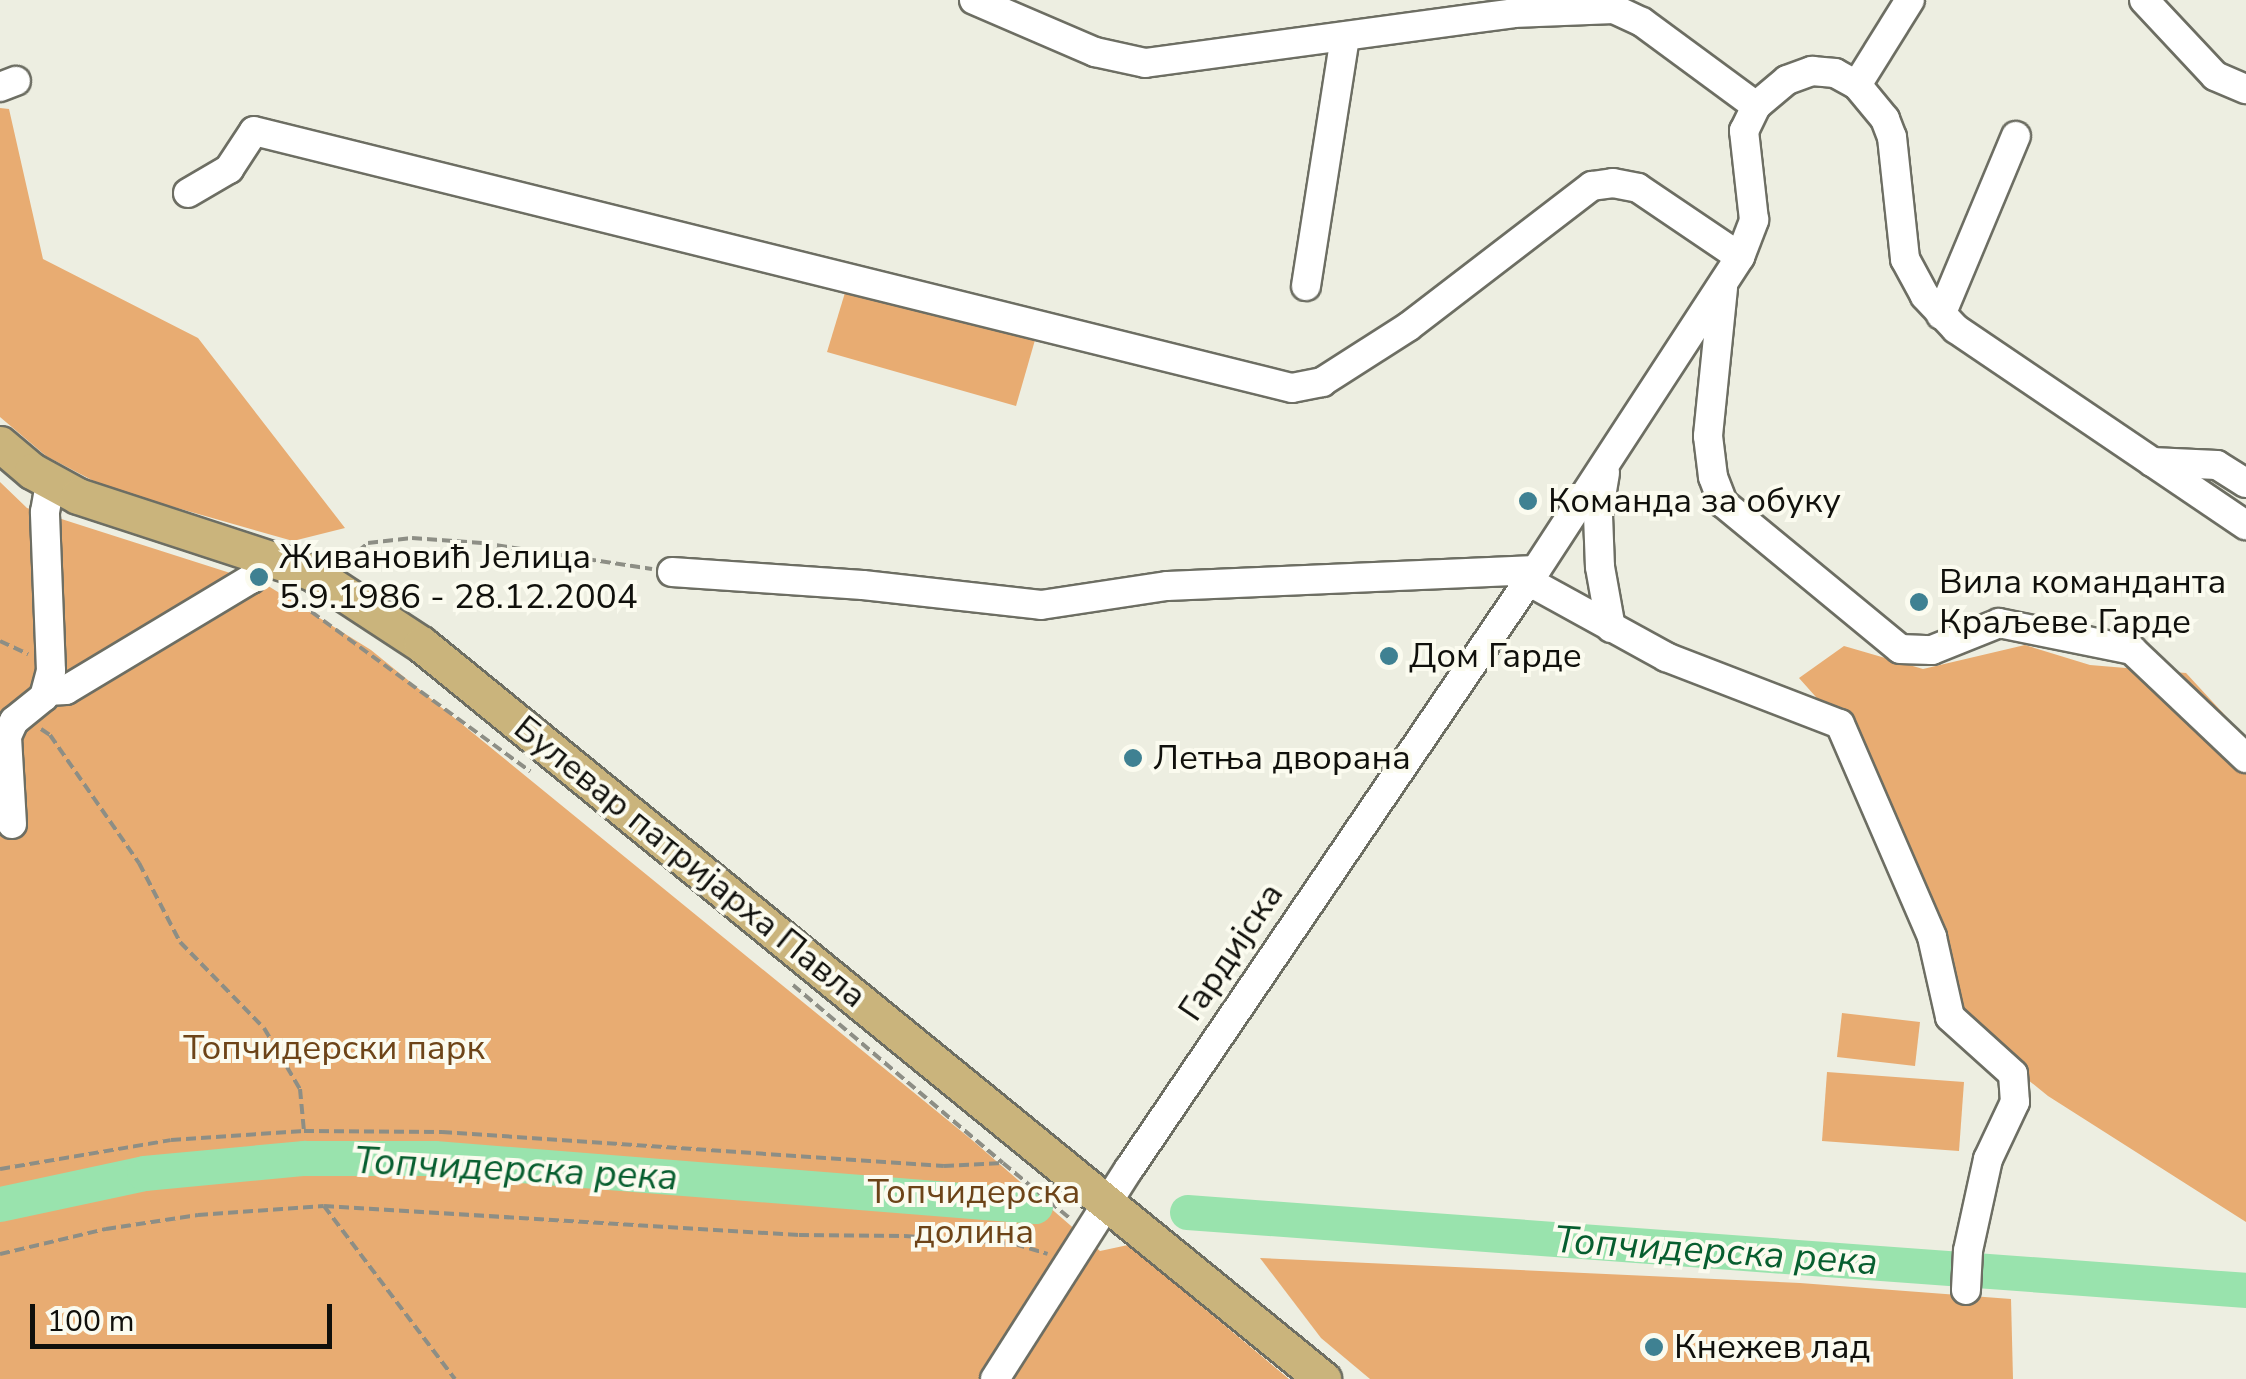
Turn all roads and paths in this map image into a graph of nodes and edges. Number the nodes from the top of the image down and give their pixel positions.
1 (974, 0) edge
2 (1910, 0) edge
3 (2144, 0) edge
4 (1344, 37) junction
5 (1857, 85) junction
6 (2246, 89) edge
7 (1756, 106) junction
8 (2016, 136) dead end
9 (188, 193) dead end
10 (1740, 257) junction
11 (1723, 282) junction
12 (1306, 286) dead end
13 (1941, 315) junction
14 (0, 444) edge
15 (1606, 461) junction
16 (2151, 462) junction
17 (50, 483) junction
18 (2246, 484) edge
19 (2246, 525) edge
20 (265, 565) junction
21 (672, 572) joint
22 (1532, 575) junction
23 (325, 579) junction
24 (1611, 628) junction
25 (47, 690) junction
26 (14, 721) junction
27 (2246, 758) edge
28 (538, 776) dead end
29 (12, 824) dead end
30 (780, 974) dead end
31 (304, 1131) junction
32 (1003, 1163) junction
33 (0, 1169) edge
34 (1108, 1200) junction
35 (324, 1206) junction
36 (1088, 1232) junction
37 (0, 1254) edge
38 (1070, 1260) junction
39 (1966, 1290) dead end
40 (455, 1379) edge
41 (994, 1379) edge
42 (1323, 1379) edge

1 - 4 street
2 - 5 street
3 - 6 street
4 - 7 street
4 - 12 street
5 - 7 street
5 - 13 street
7 - 10 street
8 - 13 street
9 - 10 street
10 - 11 street, Гардијска
11 - 15 street, Гардијска
11 - 27 street
13 - 16 street
14 - 17 main road, Булевар патријарха Павла
15 - 22 street, Гардијска
15 - 24 street
16 - 18 street
16 - 19 street
17 - 20 main road, Булевар патријарха Павла
17 - 25 street
20 - 23 main road, Булевар патријарха Павла
20 - 25 street
20 - 28 path
21 - 22 street
21 - 23 path
22 - 24 street
22 - 34 street, Гардијска
23 - 34 main road, Булевар патријарха Павла
24 - 39 street
25 - 26 street
26 - 29 street
26 - 31 path
30 - 32 path
31 - 32 path
31 - 33 path
32 - 36 path
34 - 36 street, Гардијска
34 - 42 main road, Булевар патријарха Павла
35 - 37 path
35 - 38 path
35 - 40 path
36 - 38 street, Гардијска
38 - 41 street, Гардијска

